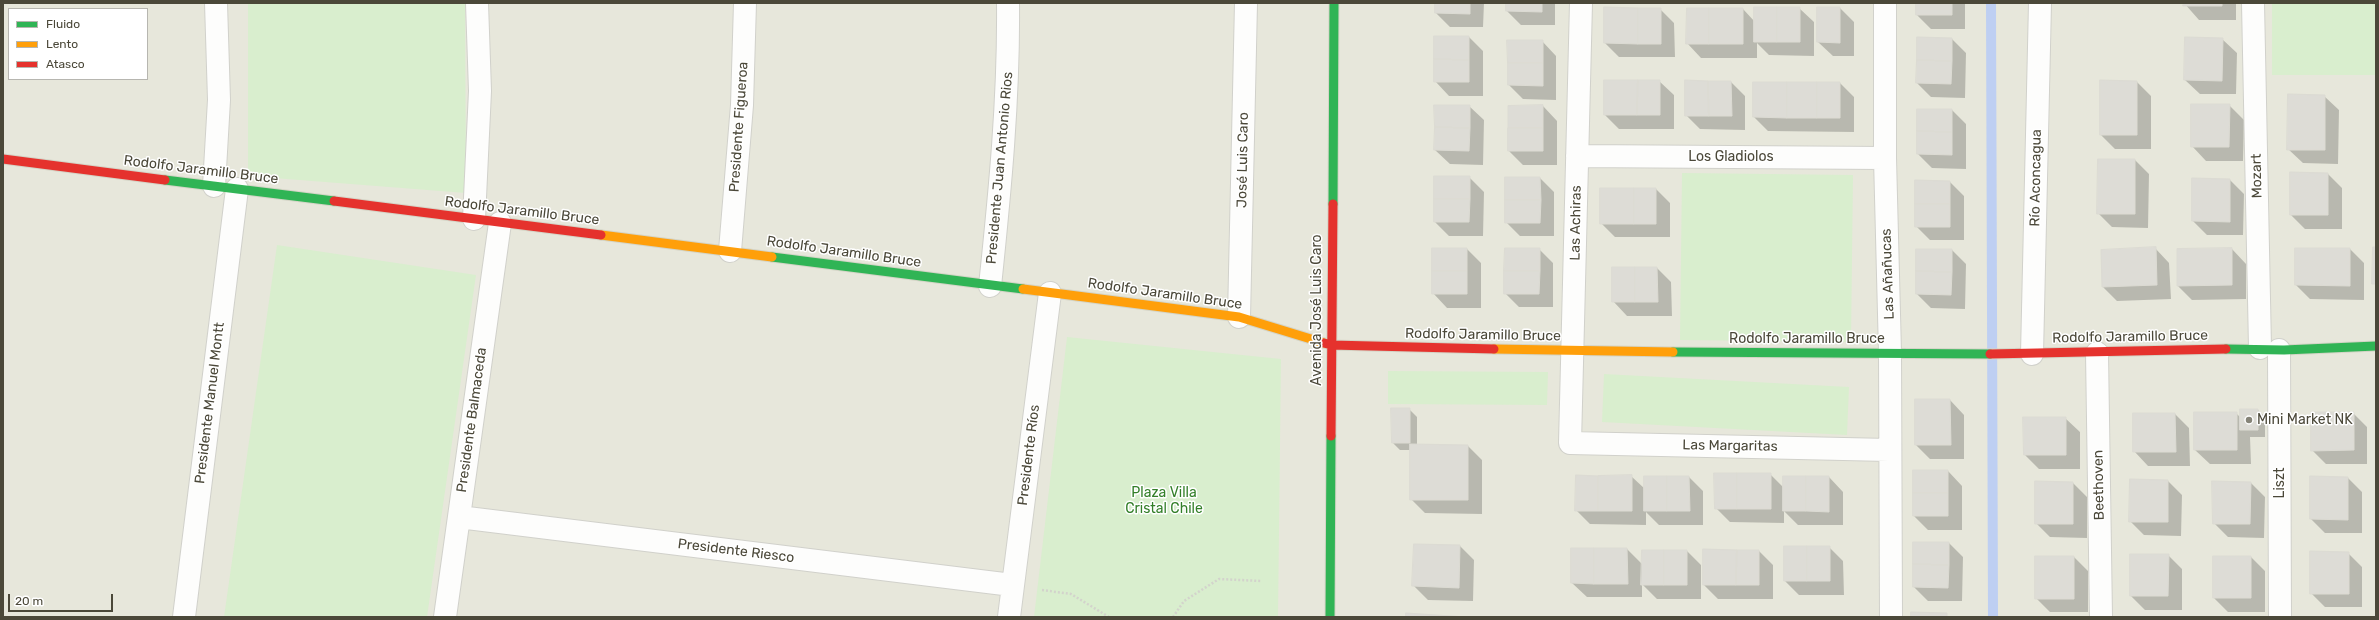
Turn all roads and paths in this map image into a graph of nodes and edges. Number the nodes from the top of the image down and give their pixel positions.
1 (216, 3) edge
2 (476, 3) edge
3 (745, 3) edge
4 (1008, 3) edge
5 (1246, 3) edge
6 (1334, 3) edge
7 (1581, 3) edge
8 (1885, 3) edge
9 (2040, 3) edge
10 (2253, 3) edge
11 (1577, 156) junction
12 (3, 158) edge
13 (1885, 158) junction
14 (214, 186) junction
15 (237, 189) junction
16 (474, 219) junction
17 (500, 223) junction
18 (730, 251) junction
19 (990, 286) junction
20 (1050, 293) junction
21 (1239, 317) junction
22 (1331, 345) junction
23 (2376, 346) edge
24 (2270, 349) junction
25 (1572, 351) junction
26 (2097, 352) junction
27 (1890, 353) junction
28 (2032, 354) junction
29 (1570, 443) joint
30 (1889, 450) junction
31 (459, 517) junction
32 (1261, 581) dead end
33 (1012, 585) junction
34 (184, 617) edge
35 (445, 617) edge
36 (1008, 617) edge
37 (1108, 617) edge
38 (1173, 617) edge
39 (1330, 617) edge
40 (1891, 617) edge
41 (2101, 617) edge
42 (2280, 617) edge

1 - 14 street
2 - 16 street
3 - 18 street, Presidente Figueroa
4 - 19 street, Presidente Juan Antonio Rios
5 - 21 street, José Luis Caro
6 - 22 street, Avenida José Luis Caro
7 - 11 street, Las Achiras
8 - 13 street, Las Añañucas
9 - 28 street, Río Aconcagua
10 - 24 street, Mozart
11 - 13 street, Los Gladiolos
11 - 25 street, Las Achiras
12 - 14 street, Rodolfo Jaramillo Bruce
13 - 27 street, Las Añañucas
14 - 15 street, Rodolfo Jaramillo Bruce
15 - 16 street, Rodolfo Jaramillo Bruce
15 - 34 street, Presidente Manuel Montt
16 - 17 street, Rodolfo Jaramillo Bruce
17 - 18 street, Rodolfo Jaramillo Bruce
17 - 31 street, Presidente Balmaceda
18 - 19 street, Rodolfo Jaramillo Bruce
19 - 20 street, Rodolfo Jaramillo Bruce
20 - 21 street, Rodolfo Jaramillo Bruce
20 - 33 street, Presidente Ríos
21 - 22 street, Rodolfo Jaramillo Bruce
22 - 25 street, Rodolfo Jaramillo Bruce
22 - 39 street, Avenida José Luis Caro
23 - 24 street, Rodolfo Jaramillo Bruce
24 - 26 street, Rodolfo Jaramillo Bruce
24 - 42 street, Liszt
25 - 27 street, Rodolfo Jaramillo Bruce
25 - 29 street, Las Achiras
26 - 28 street, Rodolfo Jaramillo Bruce
26 - 41 street, Beethoven
27 - 28 street, Rodolfo Jaramillo Bruce
27 - 30 street, Las Añañucas
29 - 30 street, Las Margaritas
30 - 40 street, Las Añañucas
31 - 33 street, Presidente Riesco
31 - 35 street, Presidente Balmaceda
32 - 38 path
33 - 36 street, Presidente Ríos
33 - 37 path

